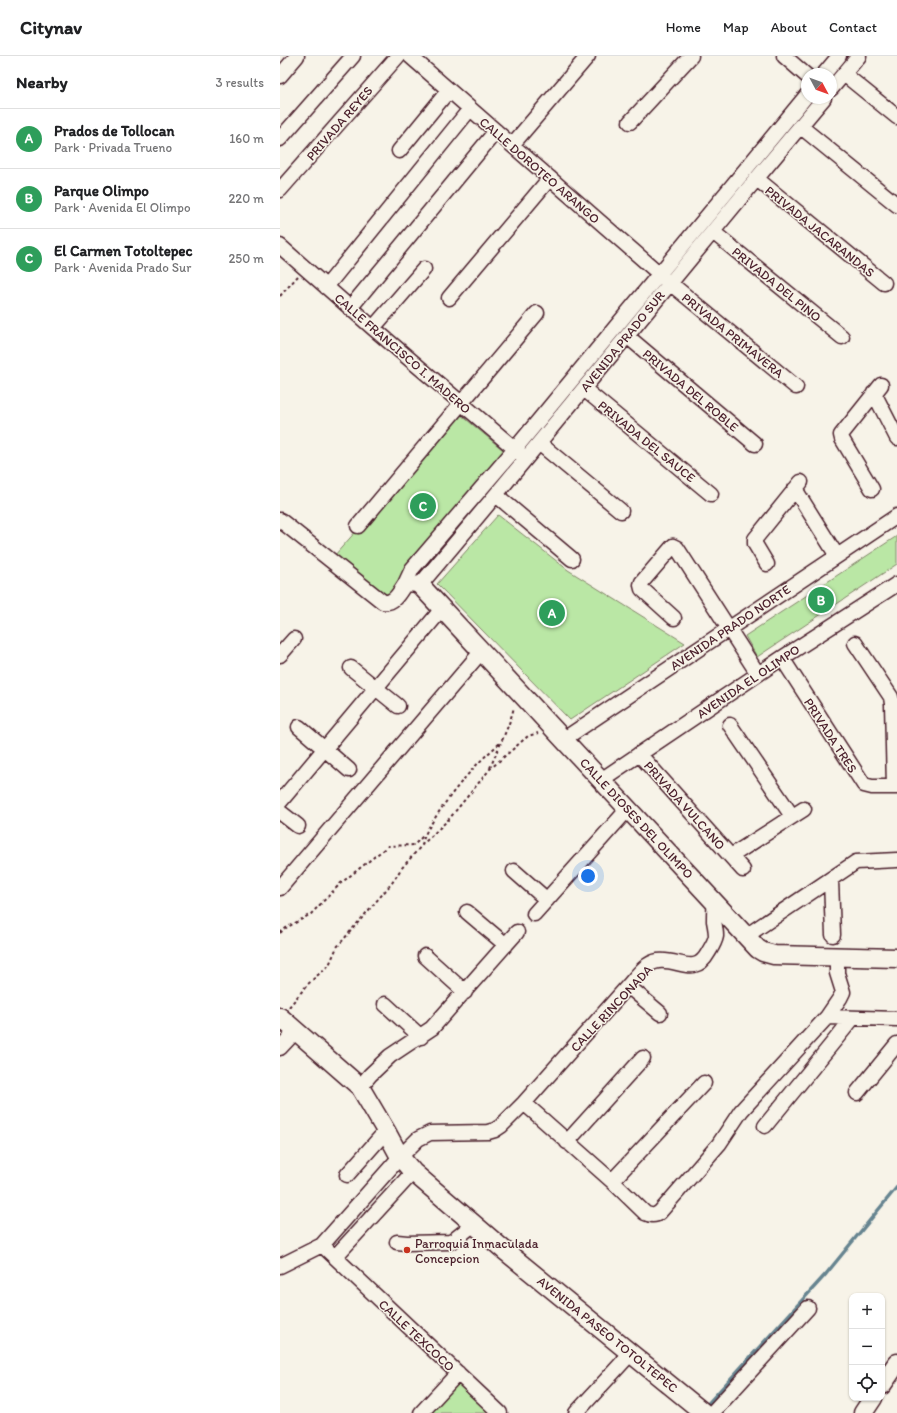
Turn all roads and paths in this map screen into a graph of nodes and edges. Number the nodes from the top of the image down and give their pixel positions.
1 (297, 56) edge
2 (353, 56) edge
3 (398, 56) edge
4 (588, 56) edge
5 (691, 56) edge
6 (784, 56) edge
7 (839, 56) edge
8 (859, 56) edge
9 (419, 59) edge
10 (829, 68) edge
11 (801, 71) edge
12 (844, 74) junction
13 (280, 76) edge
14 (837, 82) edge
15 (449, 90) junction
16 (801, 102) edge
17 (819, 104) edge
18 (468, 111) junction
19 (897, 117) edge
20 (630, 122) dead end
21 (800, 126) junction
22 (496, 131) junction
23 (280, 139) edge
24 (512, 145) junction
25 (399, 150) dead end
26 (550, 178) junction
27 (757, 179) junction
28 (280, 190) edge
29 (897, 205) edge
30 (713, 232) junction
31 (280, 246) edge
32 (305, 268) junction
33 (424, 269) dead end
34 (659, 274) junction
35 (670, 283) junction
36 (884, 283) dead end
37 (326, 287) junction
38 (280, 296) edge
39 (449, 298) dead end
40 (350, 308) junction
41 (537, 313) dead end
42 (373, 328) junction
43 (627, 336) junction
44 (842, 337) dead end
45 (796, 387) dead end
46 (584, 389) junction
47 (461, 403) junction
48 (897, 438) edge
49 (539, 443) junction
50 (755, 444) dead end
51 (515, 449) junction
52 (526, 458) junction
53 (872, 489) dead end
54 (711, 494) dead end
55 (496, 495) junction
56 (621, 511) dead end
57 (897, 516) edge
58 (280, 520) edge
59 (358, 526) dead end
60 (837, 556) junction
61 (572, 559) dead end
62 (767, 564) dead end
63 (412, 584) junction
64 (897, 584) edge
65 (442, 609) junction
66 (674, 618) dead end
67 (728, 628) junction
68 (294, 640) dead end
69 (855, 643) dead end
70 (481, 652) junction
71 (280, 655) edge
72 (782, 658) junction
73 (351, 668) dead end
74 (758, 674) junction
75 (376, 688) junction
76 (521, 694) junction
77 (398, 706) dead end
78 (730, 725) dead end
79 (299, 727) dead end
80 (559, 734) junction
81 (500, 743) junction
82 (324, 749) junction
83 (639, 754) junction
84 (490, 769) junction
85 (349, 770) dead end
86 (601, 780) junction
87 (895, 787) edge
88 (280, 802) edge
89 (804, 808) dead end
90 (628, 809) junction
91 (280, 812) edge
92 (792, 816) junction
93 (298, 826) dead end
94 (423, 836) junction
95 (422, 845) junction
96 (731, 856) junction
97 (897, 860) edge
98 (743, 870) dead end
99 (514, 871) dead end
100 (831, 880) junction
101 (280, 888) edge
102 (547, 900) junction
103 (715, 902) junction
104 (467, 912) dead end
105 (534, 914) dead end
106 (518, 932) dead end
107 (280, 933) edge
108 (833, 935) dead end
109 (746, 936) junction
110 (506, 945) junction
111 (425, 956) dead end
112 (837, 957) junction
113 (897, 958) edge
114 (628, 986) junction
115 (465, 992) junction
116 (384, 1004) dead end
117 (660, 1013) dead end
118 (827, 1017) junction
119 (281, 1018) edge
120 (853, 1018) junction
121 (897, 1019) edge
122 (296, 1031) junction
123 (421, 1037) junction
124 (897, 1044) edge
125 (280, 1048) edge
126 (643, 1058) dead end
127 (704, 1083) dead end
128 (360, 1087) junction
129 (857, 1093) dead end
130 (524, 1103) junction
131 (765, 1126) dead end
132 (386, 1130) junction
133 (567, 1142) junction
134 (400, 1156) junction
135 (413, 1172) junction
136 (347, 1175) dead end
137 (613, 1179) junction
138 (474, 1224) junction
139 (397, 1242) dead end
140 (322, 1246) junction
141 (335, 1257) junction
142 (280, 1266) edge
143 (808, 1308) dead end
144 (631, 1353) junction
145 (896, 1368) edge
146 (458, 1373) junction
147 (885, 1381) edge
148 (871, 1401) edge
149 (705, 1412) edge
150 (421, 1413) edge
151 (500, 1413) edge
152 (576, 1413) edge
153 (863, 1413) edge

1 - 13 street
2 - 23 street
3 - 28 street, PRIVADA REYES
4 - 24 street
5 - 20 street
6 - 11 street
7 - 10 street
8 - 12 street
9 - 15 street, CALLE DOROTEO ARANGO
12 - 14 street
12 - 19 street
15 - 18 street, CALLE DOROTEO ARANGO
15 - 25 street
16 - 34 street
17 - 21 street, AVENIDA PRADO SUR
18 - 22 street, CALLE DOROTEO ARANGO
18 - 37 street
21 - 27 street, AVENIDA PRADO SUR
21 - 29 street
22 - 24 street, CALLE DOROTEO ARANGO
22 - 40 street
24 - 26 street, CALLE DOROTEO ARANGO
26 - 34 street, CALLE DOROTEO ARANGO
26 - 39 street
27 - 30 street, AVENIDA PRADO SUR
27 - 36 street, PRIVADA JACARANDAS
30 - 35 street, AVENIDA PRADO SUR
30 - 44 street, PRIVADA DEL PINO
31 - 32 street, CALLE FRANCISCO I. MADERO
32 - 37 street, CALLE FRANCISCO I. MADERO
32 - 38 path
33 - 42 street
34 - 35 street, CALLE DOROTEO ARANGO
34 - 51 street
35 - 43 street, AVENIDA PRADO SUR
35 - 45 street, PRIVADA PRIMAVERA
37 - 40 street, CALLE FRANCISCO I. MADERO
40 - 42 street, CALLE FRANCISCO I. MADERO
41 - 47 street
42 - 47 street, CALLE FRANCISCO I. MADERO
43 - 46 street, AVENIDA PRADO SUR
43 - 50 street, PRIVADA DEL ROBLE
46 - 49 street, AVENIDA PRADO SUR
46 - 54 street, PRIVADA DEL SAUCE
47 - 51 street, CALLE FRANCISCO I. MADERO
47 - 59 street
48 - 53 street
49 - 52 street, AVENIDA PRADO SUR
49 - 56 street
51 - 52 street, CALLE FRANCISCO I. MADERO
51 - 63 street
52 - 55 street, AVENIDA PRADO SUR
55 - 61 street
55 - 63 street, AVENIDA PRADO SUR
57 - 60 street, AVENIDA PRADO NORTE
58 - 63 street
60 - 62 street
60 - 67 street, AVENIDA PRADO NORTE
63 - 65 main road, CALLE DIOSES DEL OLIMPO
64 - 72 street, AVENIDA EL OLIMPO
65 - 70 main road, CALLE DIOSES DEL OLIMPO
65 - 75 street
66 - 67 street
67 - 74 street
67 - 80 street, AVENIDA PRADO NORTE
68 - 71 street
69 - 87 street, PRIVADA TRES
70 - 76 main road, CALLE DIOSES DEL OLIMPO
70 - 101 street
72 - 74 street, AVENIDA EL OLIMPO
72 - 87 street, PRIVADA TRES
73 - 75 street
74 - 83 street, AVENIDA EL OLIMPO
75 - 77 street
75 - 82 street
76 - 80 main road, CALLE DIOSES DEL OLIMPO
76 - 81 path
78 - 92 street
79 - 82 street
80 - 84 path
80 - 86 main road, CALLE DIOSES DEL OLIMPO
81 - 84 path
81 - 94 path
82 - 85 street
82 - 88 street
83 - 86 street, AVENIDA EL OLIMPO
83 - 96 street, PRIVADA VULCANO
84 - 95 path
86 - 90 main road, CALLE DIOSES DEL OLIMPO
89 - 92 street, PRIVADA VULCANO
90 - 102 street
90 - 103 main road, CALLE DIOSES DEL OLIMPO
91 - 93 street
92 - 96 street, PRIVADA VULCANO
94 - 95 path
94 - 107 path
95 - 119 path
96 - 98 street, PRIVADA VULCANO
97 - 100 street
99 - 102 street
100 - 108 street
100 - 109 street
102 - 105 street
103 - 109 main road, CALLE DIOSES DEL OLIMPO
103 - 114 street, CALLE RINCONADA
104 - 110 street
106 - 110 street
109 - 112 main road, CALLE DIOSES DEL OLIMPO
110 - 115 street
111 - 115 street
112 - 113 main road, CALLE DIOSES DEL OLIMPO
112 - 118 street
114 - 117 street
114 - 130 street, CALLE RINCONADA
115 - 123 street
116 - 123 street
118 - 120 street
118 - 137 street
119 - 122 main road, AVENIDA PASEO TOTOLTEPEC
120 - 121 street
120 - 131 street
122 - 125 street
122 - 128 main road, AVENIDA PASEO TOTOLTEPEC
123 - 128 street
124 - 129 street
126 - 133 street
127 - 137 street
128 - 132 main road, AVENIDA PASEO TOTOLTEPEC
130 - 133 street
130 - 134 street, CALLE RINCONADA
132 - 134 main road, AVENIDA PASEO TOTOLTEPEC
132 - 136 street
133 - 137 street
134 - 135 main road, AVENIDA PASEO TOTOLTEPEC
134 - 140 street, CALLE RINCONADA
135 - 138 main road, AVENIDA PASEO TOTOLTEPEC
135 - 141 street
138 - 139 street
138 - 144 main road, AVENIDA PASEO TOTOLTEPEC
140 - 141 street, CALLE TEXCOCO
140 - 142 street
141 - 146 street, CALLE TEXCOCO
143 - 149 street
144 - 149 main road, AVENIDA PASEO TOTOLTEPEC
144 - 152 street
145 - 147 main road
146 - 150 street
146 - 151 street, CALLE TEXCOCO
148 - 153 main road

